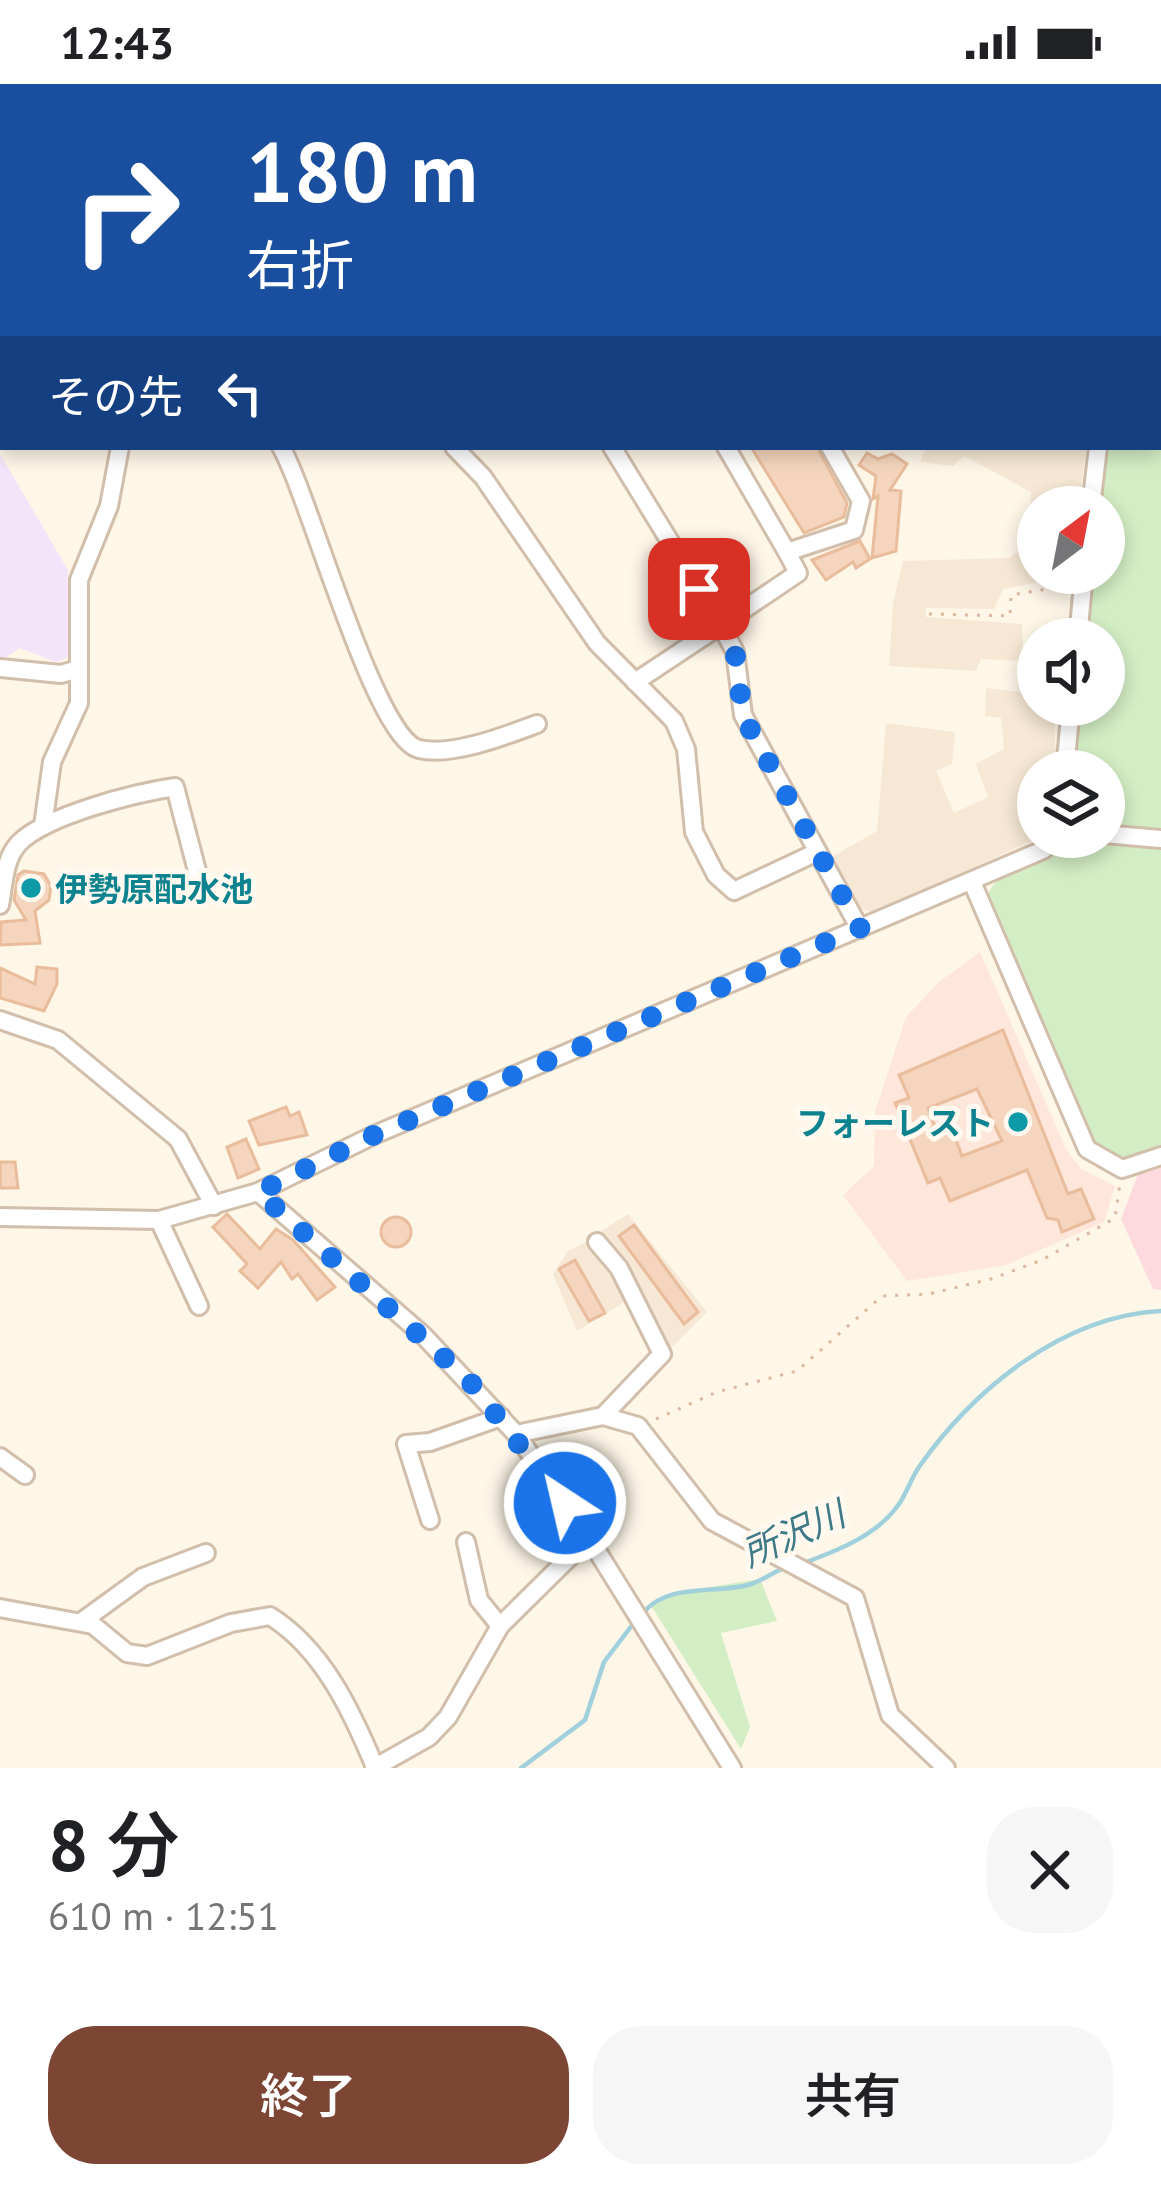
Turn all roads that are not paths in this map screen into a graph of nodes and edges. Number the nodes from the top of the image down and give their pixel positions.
1 (120, 450) edge
2 (283, 450) edge
3 (457, 450) edge
4 (614, 450) edge
5 (729, 450) edge
6 (832, 450) edge
7 (1098, 450) edge
8 (1093, 486) edge
9 (787, 552) junction
10 (721, 625) junction
11 (0, 668) edge
12 (78, 669) junction
13 (635, 682) junction
14 (537, 724) dead end
15 (44, 826) junction
16 (1125, 836) edge
17 (1161, 839) edge
18 (815, 853) junction
19 (1042, 858) edge
20 (972, 882) junction
21 (202, 890) dead end
22 (0, 905) edge
23 (860, 928) junction
24 (0, 1020) edge
25 (1161, 1156) edge
26 (258, 1192) junction
27 (214, 1206) junction
28 (0, 1217) edge
29 (159, 1220) junction
30 (597, 1242) dead end
31 (199, 1306) dead end
32 (603, 1416) junction
33 (501, 1417) junction
34 (516, 1434) junction
35 (0, 1457) edge
36 (25, 1475) dead end
37 (430, 1520) dead end
38 (589, 1538) junction
39 (466, 1542) dead end
40 (206, 1553) dead end
41 (0, 1608) edge
42 (81, 1622) junction
43 (500, 1626) junction
44 (375, 1768) edge
45 (732, 1768) edge
46 (946, 1768) edge

1 - 12 street
2 - 14 street
3 - 13 street
4 - 10 street
5 - 9 street
6 - 9 street
7 - 8 street
9 - 10 street
10 - 13 street
10 - 18 street
11 - 12 street
12 - 15 street
13 - 18 street
15 - 21 street
15 - 22 street
16 - 17 street
18 - 23 street
19 - 20 street
20 - 23 street
20 - 25 street
23 - 26 street
24 - 27 street
26 - 27 street
26 - 33 street
27 - 29 street
28 - 29 street
29 - 31 street
30 - 32 street
32 - 34 street
32 - 46 street
33 - 34 street
33 - 37 street
34 - 38 street
35 - 36 street
38 - 43 street
38 - 45 street
39 - 43 street
40 - 42 street
41 - 42 street
42 - 44 street
43 - 44 street

